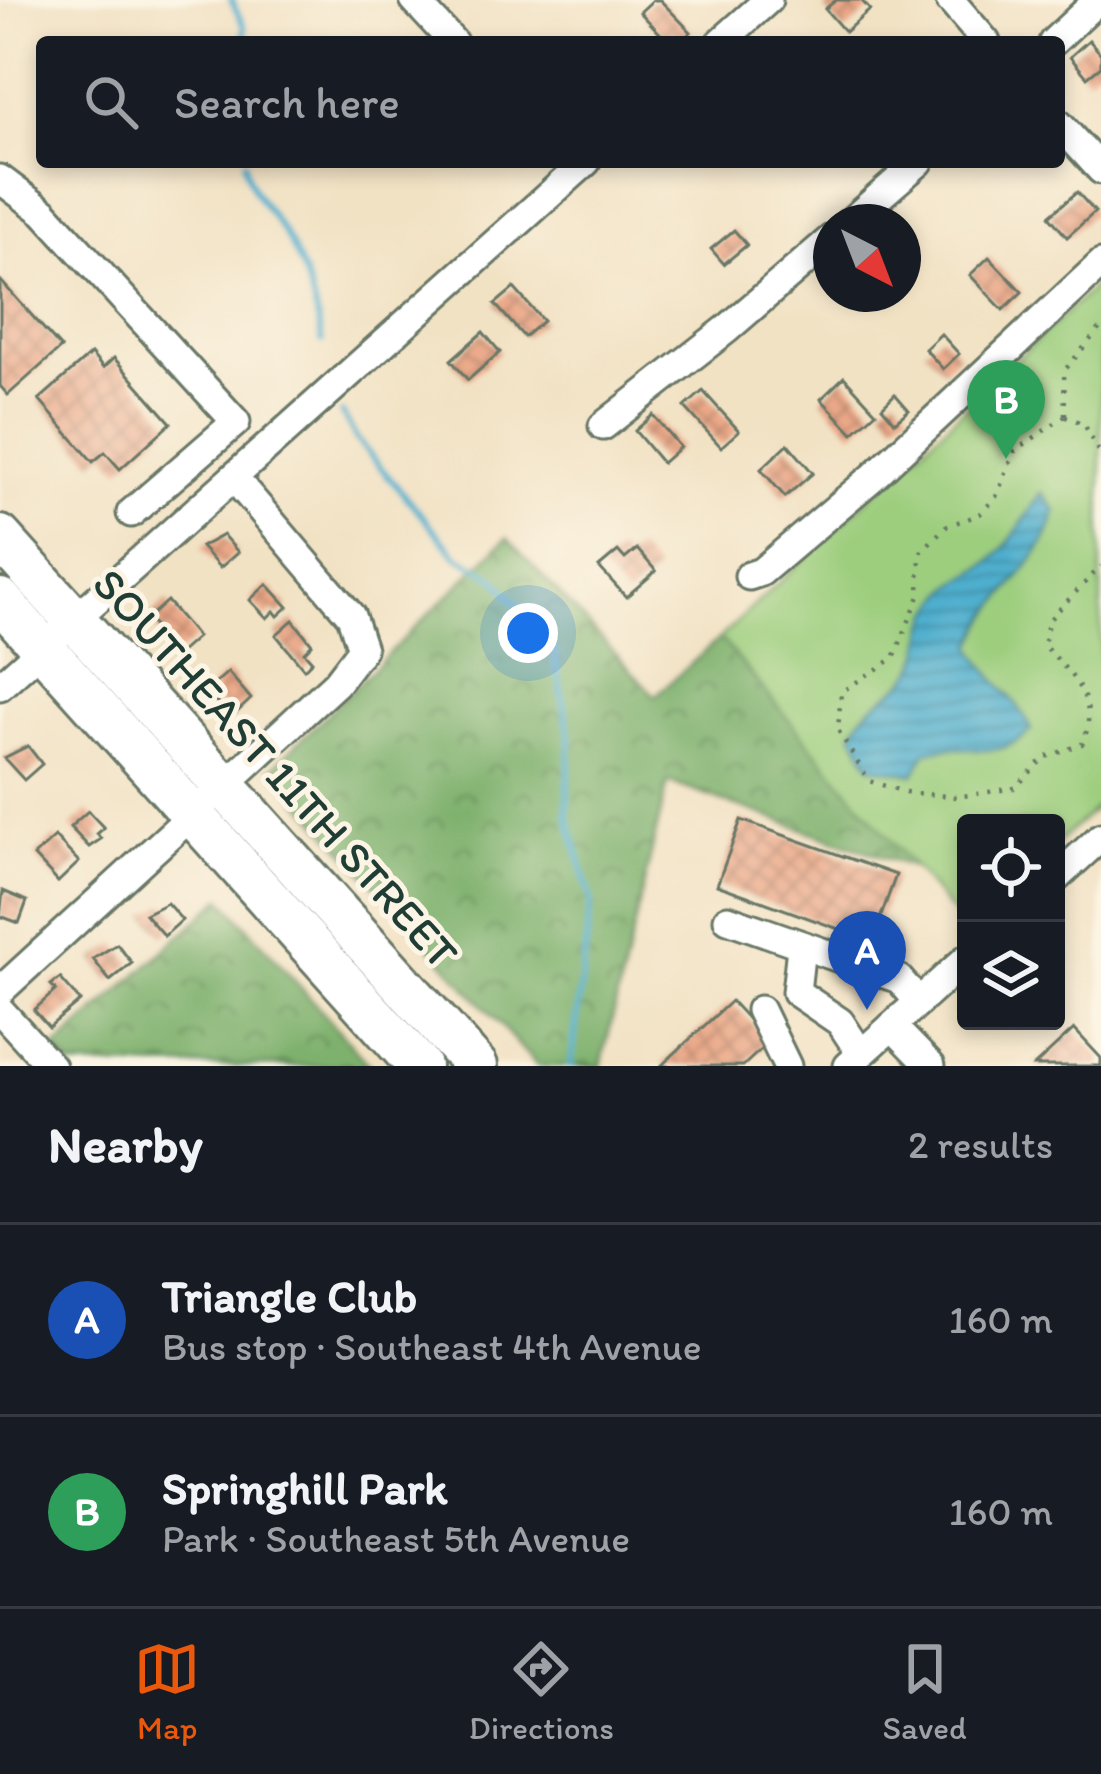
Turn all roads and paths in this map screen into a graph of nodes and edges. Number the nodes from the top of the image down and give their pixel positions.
1 (768, 0) edge
2 (950, 0) edge
3 (1098, 0) edge
4 (431, 6) edge
5 (450, 36) edge
6 (728, 36) edge
7 (981, 36) edge
8 (1059, 36) edge
9 (1065, 131) edge
10 (573, 168) edge
11 (912, 168) edge
12 (1101, 170) edge
13 (0, 179) edge
14 (871, 204) edge
15 (813, 254) edge
16 (1101, 265) edge
17 (1101, 327) edge
18 (1065, 416) junction
19 (603, 426) dead end
20 (1101, 455) edge
21 (234, 478) junction
22 (165, 484) junction
23 (131, 513) dead end
24 (193, 514) junction
25 (0, 537) edge
26 (1101, 566) edge
27 (749, 576) dead end
28 (0, 600) edge
29 (58, 634) junction
30 (0, 686) edge
31 (208, 800) junction
32 (1101, 837) edge
33 (1065, 870) edge
34 (728, 919) dead end
35 (801, 947) junction
36 (957, 967) edge
37 (0, 992) edge
38 (919, 1002) junction
39 (0, 1010) edge
40 (760, 1010) dead end
41 (892, 1026) junction
42 (855, 1060) edge
43 (784, 1065) edge
44 (51, 1066) edge
45 (419, 1066) edge
46 (476, 1066) edge
47 (931, 1066) edge

1 - 6 street
2 - 7 street
3 - 8 street
4 - 5 street
9 - 12 street
10 - 21 street
11 - 14 street
13 - 22 street
15 - 19 street
16 - 27 street
17 - 18 path
18 - 20 path
18 - 26 path
21 - 24 street
21 - 31 street
22 - 23 street
22 - 24 street
24 - 29 street
25 - 29 highway, SOUTHEAST 11TH STREET
28 - 29 highway, SOUTHEAST 11TH STREET
29 - 30 street
29 - 31 highway, SOUTHEAST 11TH STREET
31 - 37 street
31 - 45 highway, SOUTHEAST 11TH STREET
31 - 46 highway, SOUTHEAST 11TH STREET
32 - 33 street
34 - 35 street
35 - 38 street
35 - 42 street
36 - 38 street
38 - 41 street
39 - 44 street
40 - 43 street
41 - 42 street
41 - 47 street

